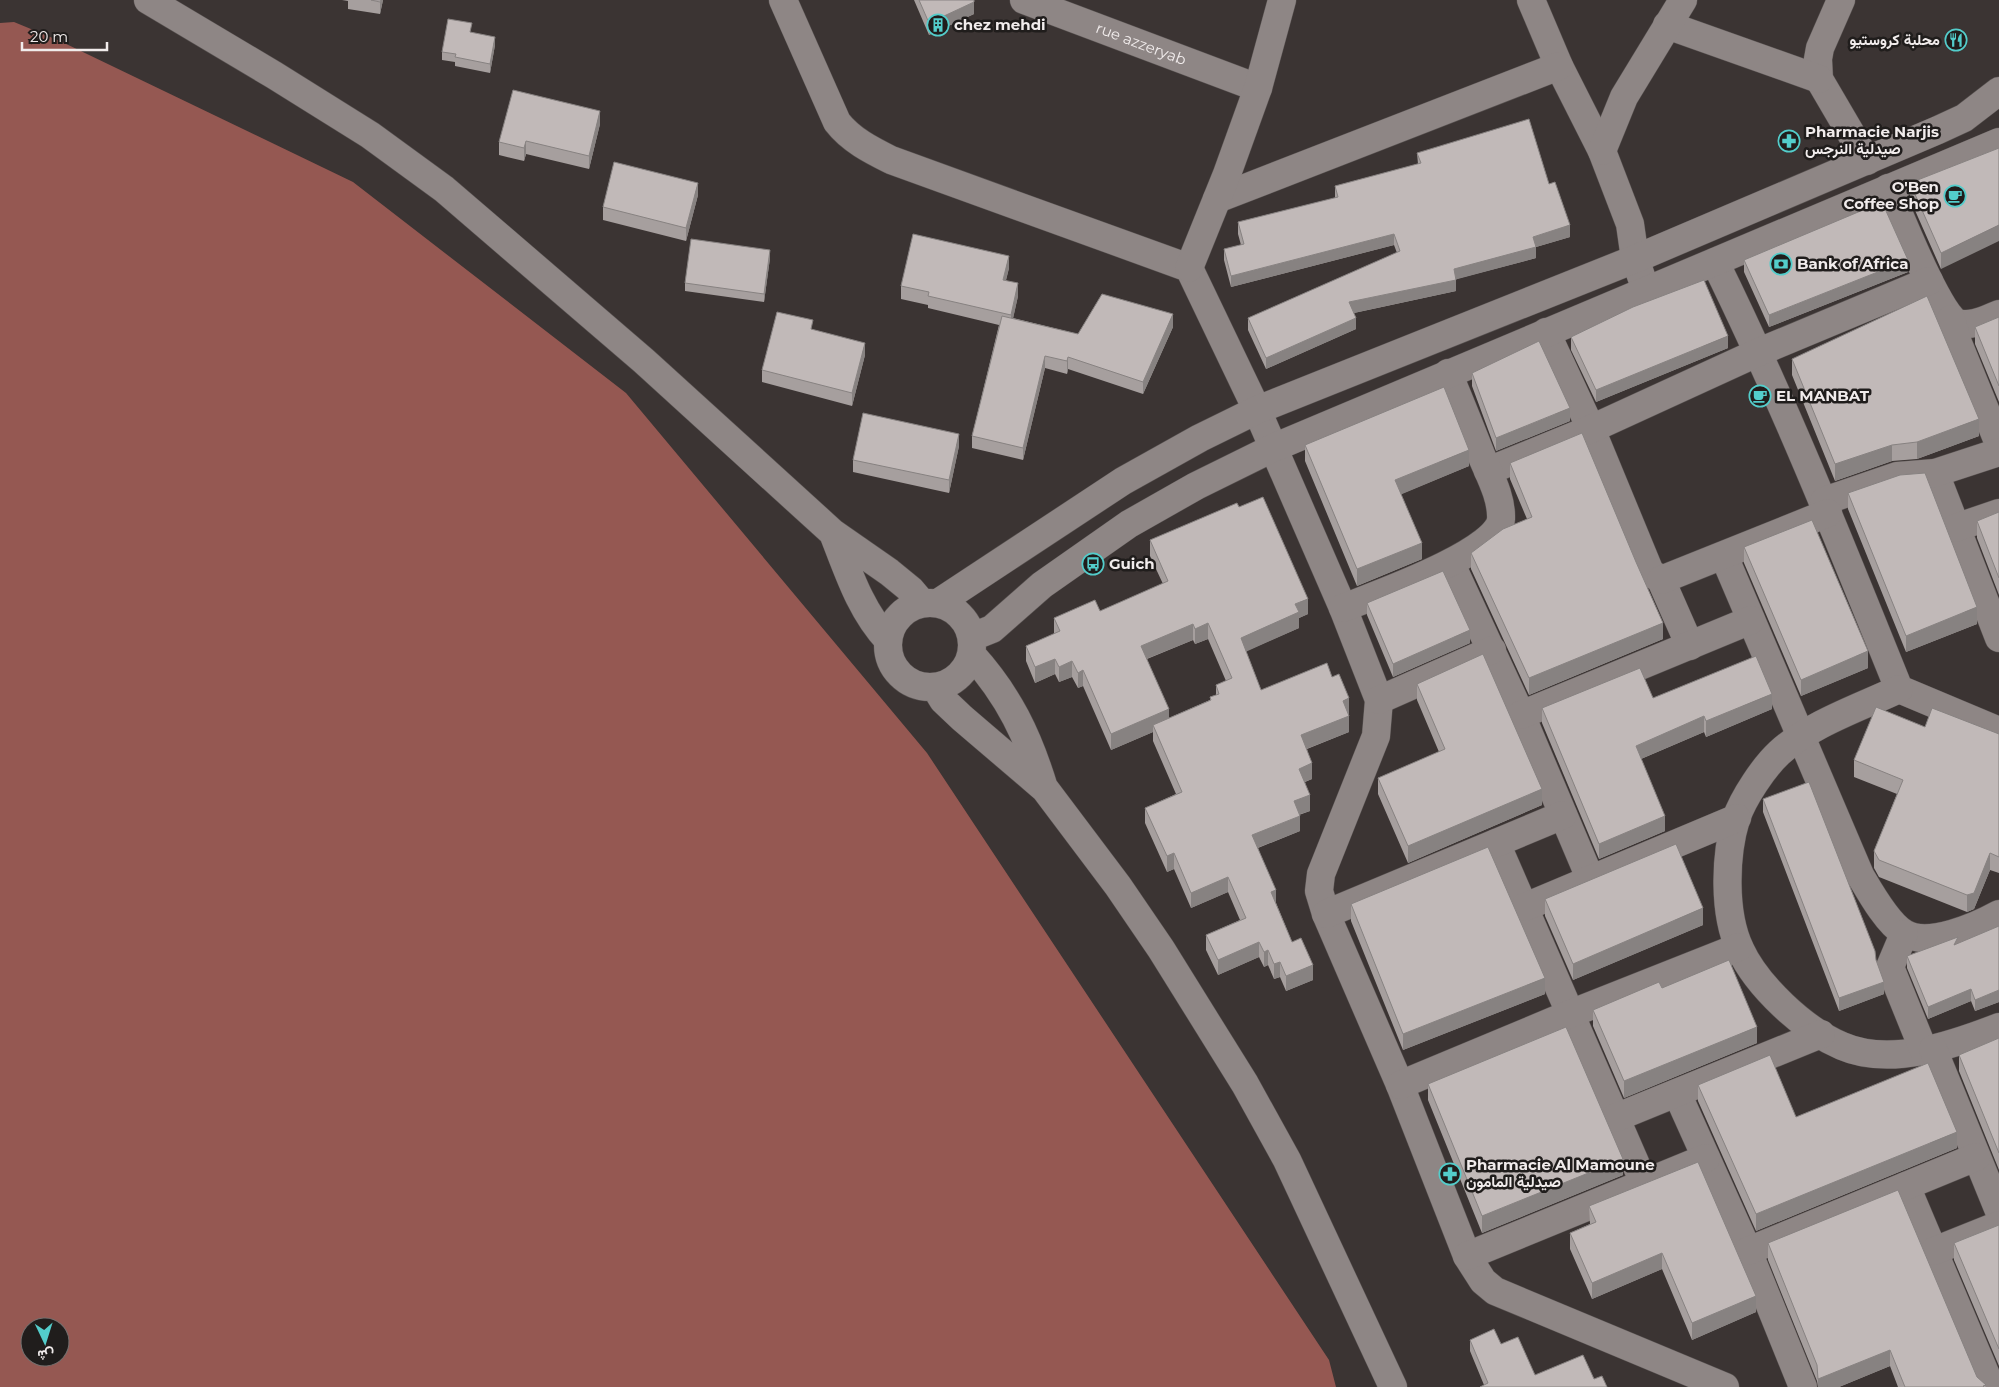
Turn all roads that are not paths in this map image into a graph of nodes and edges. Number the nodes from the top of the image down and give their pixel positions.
1 (148, 0) edge
2 (783, 0) edge
3 (1024, 0) edge
4 (1282, 0) edge
5 (1531, 0) edge
6 (1683, 0) edge
7 (1841, 0) edge
8 (1666, 25) junction
9 (1559, 66) junction
10 (1819, 79) junction
11 (1258, 88) junction
12 (1999, 91) edge
13 (1999, 142) edge
14 (1602, 150) junction
15 (1868, 161) junction
16 (1888, 188) junction
17 (1217, 199) junction
18 (1635, 260) junction
19 (1716, 262) junction
20 (1189, 268) junction
21 (1930, 280) junction
22 (1646, 290) junction
23 (1999, 314) edge
24 (1951, 319) junction
25 (1546, 332) junction
26 (1759, 352) junction
27 (1448, 373) junction
28 (1257, 410) junction
29 (1591, 429) junction
30 (1999, 444) edge
31 (1274, 448) junction
32 (1999, 452) edge
33 (1488, 472) junction
34 (1936, 473) junction
35 (1826, 507) junction
36 (1999, 513) edge
37 (1955, 528) junction
38 (833, 533) junction
39 (1724, 556) junction
40 (1451, 564) junction
41 (889, 572) junction
42 (977, 577) junction
43 (1661, 580) junction
44 (930, 603) junction
45 (1344, 608) junction
46 (1751, 620) junction
47 (1999, 638) edge
48 (888, 640) junction
49 (972, 646) junction
50 (1690, 646) junction
51 (1492, 650) junction
52 (935, 687) junction
53 (1899, 689) junction
54 (1379, 700) junction
55 (1521, 715) junction
56 (1999, 731) edge
57 (1802, 735) junction
58 (1045, 789) junction
59 (1563, 815) junction
60 (1737, 818) junction
61 (1496, 843) junction
62 (1590, 878) junction
63 (1525, 907) junction
64 (1326, 914) junction
65 (1999, 914) edge
66 (1904, 934) junction
67 (1739, 947) junction
68 (1570, 1014) junction
69 (1999, 1027) edge
70 (1821, 1034) junction
71 (1928, 1050) junction
72 (1400, 1085) junction
73 (1677, 1093) junction
74 (1615, 1118) junction
75 (1976, 1157) junction
76 (1706, 1158) junction
77 (1644, 1183) junction
78 (1906, 1186) junction
79 (1999, 1211) edge
80 (1999, 1225) edge
81 (1748, 1251) junction
82 (1934, 1251) junction
83 (1467, 1256) junction
84 (1393, 1387) edge
85 (1725, 1387) edge
86 (1803, 1387) edge
87 (1991, 1387) edge

1 - 38 street
2 - 20 street
3 - 11 street, rue azzeryab
4 - 11 street
5 - 9 street
6 - 8 street
7 - 10 street
8 - 10 street
8 - 14 street
9 - 14 street
9 - 17 street
10 - 15 street
11 - 17 street
12 - 15 street
13 - 16 street
14 - 18 street
15 - 18 street
16 - 19 street
16 - 21 street
17 - 20 street
18 - 22 street
18 - 28 street
19 - 22 street
19 - 26 street
20 - 28 street
21 - 24 street
21 - 26 street
22 - 25 street
23 - 24 street
24 - 30 street
25 - 27 street
25 - 29 street
26 - 29 street
26 - 35 street
27 - 31 street
27 - 33 street
28 - 31 street
28 - 42 street
29 - 33 street
29 - 43 street
31 - 45 street
31 - 49 street
32 - 34 street
33 - 40 street
34 - 35 street
34 - 37 street
35 - 39 street
35 - 53 street
36 - 37 street
37 - 47 street
38 - 41 street
38 - 48 street
39 - 43 street
39 - 46 street
40 - 45 street
40 - 51 street
41 - 42 street
41 - 44 street
42 - 44 street
43 - 50 street
44 - 48 street
44 - 49 street
45 - 54 street
46 - 50 street
46 - 57 street
48 - 52 street
49 - 52 street
49 - 58 street
50 - 55 street
51 - 54 street
51 - 55 street
52 - 58 street
53 - 56 street
53 - 57 street
54 - 64 street
55 - 59 street
57 - 60 street
57 - 66 street
58 - 84 street
59 - 61 street
59 - 62 street
60 - 62 street
60 - 67 street
61 - 63 street
61 - 64 street
62 - 63 street
63 - 68 street
64 - 72 street
65 - 66 street
66 - 71 street
67 - 68 street
67 - 70 street
68 - 72 street
68 - 74 street
69 - 71 street
70 - 71 street
70 - 73 street
71 - 75 street
72 - 83 street
73 - 74 street
73 - 76 street
74 - 77 street
75 - 78 street
75 - 79 street
76 - 77 street
76 - 81 street
77 - 83 street
78 - 81 street
78 - 82 street
80 - 82 street
81 - 86 street
82 - 87 street
83 - 85 street

